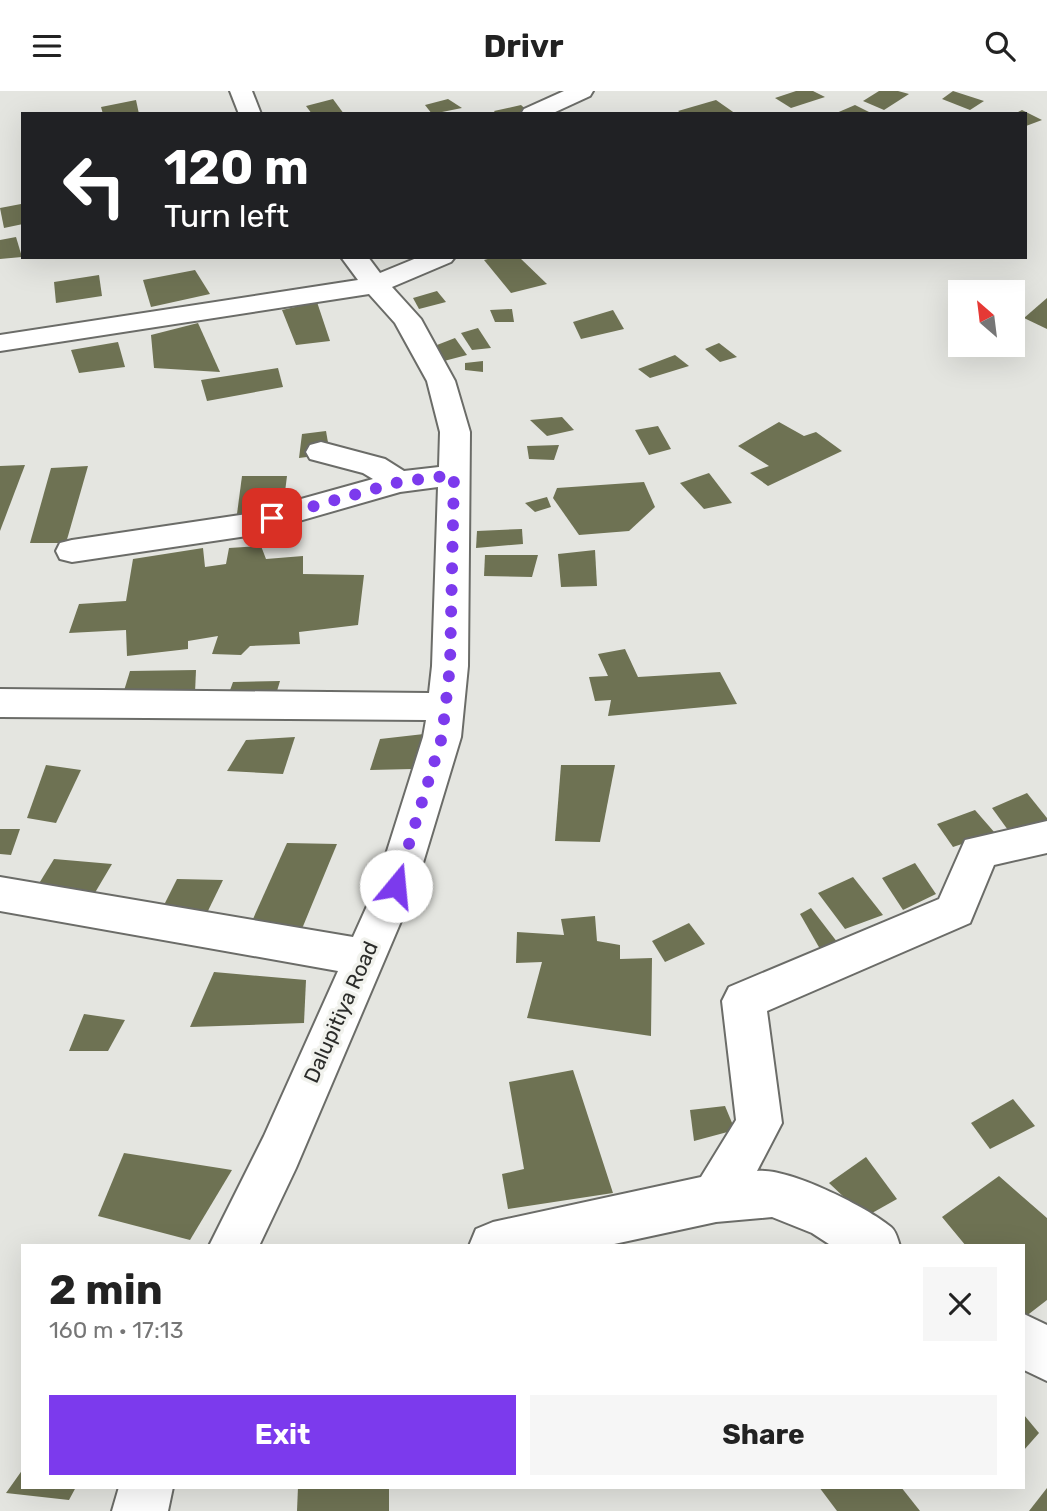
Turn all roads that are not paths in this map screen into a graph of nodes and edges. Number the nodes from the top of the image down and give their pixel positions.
1 (241, 91) edge
2 (582, 91) edge
3 (249, 112) edge
4 (536, 112) edge
5 (431, 259) edge
6 (364, 271) edge
7 (0, 343) edge
8 (321, 452) dead end
9 (454, 475) junction
10 (399, 482) junction
11 (72, 551) dead end
12 (0, 703) edge
13 (446, 707) junction
14 (1047, 837) edge
15 (0, 894) edge
16 (365, 957) junction
17 (716, 1198) junction
18 (234, 1244) edge
19 (502, 1244) edge
20 (873, 1244) edge
21 (1025, 1341) edge
22 (1047, 1355) edge
23 (145, 1489) edge
24 (139, 1511) edge

1 - 3 street
2 - 4 street
5 - 6 street
6 - 7 street
6 - 9 street, Dalupitiya Road
8 - 10 street
9 - 10 street
9 - 13 street, Dalupitiya Road
10 - 11 street
12 - 13 street
13 - 16 street, Dalupitiya Road
14 - 17 street
15 - 16 street
16 - 18 street, Dalupitiya Road
17 - 19 street
17 - 20 street
21 - 22 street
23 - 24 street

